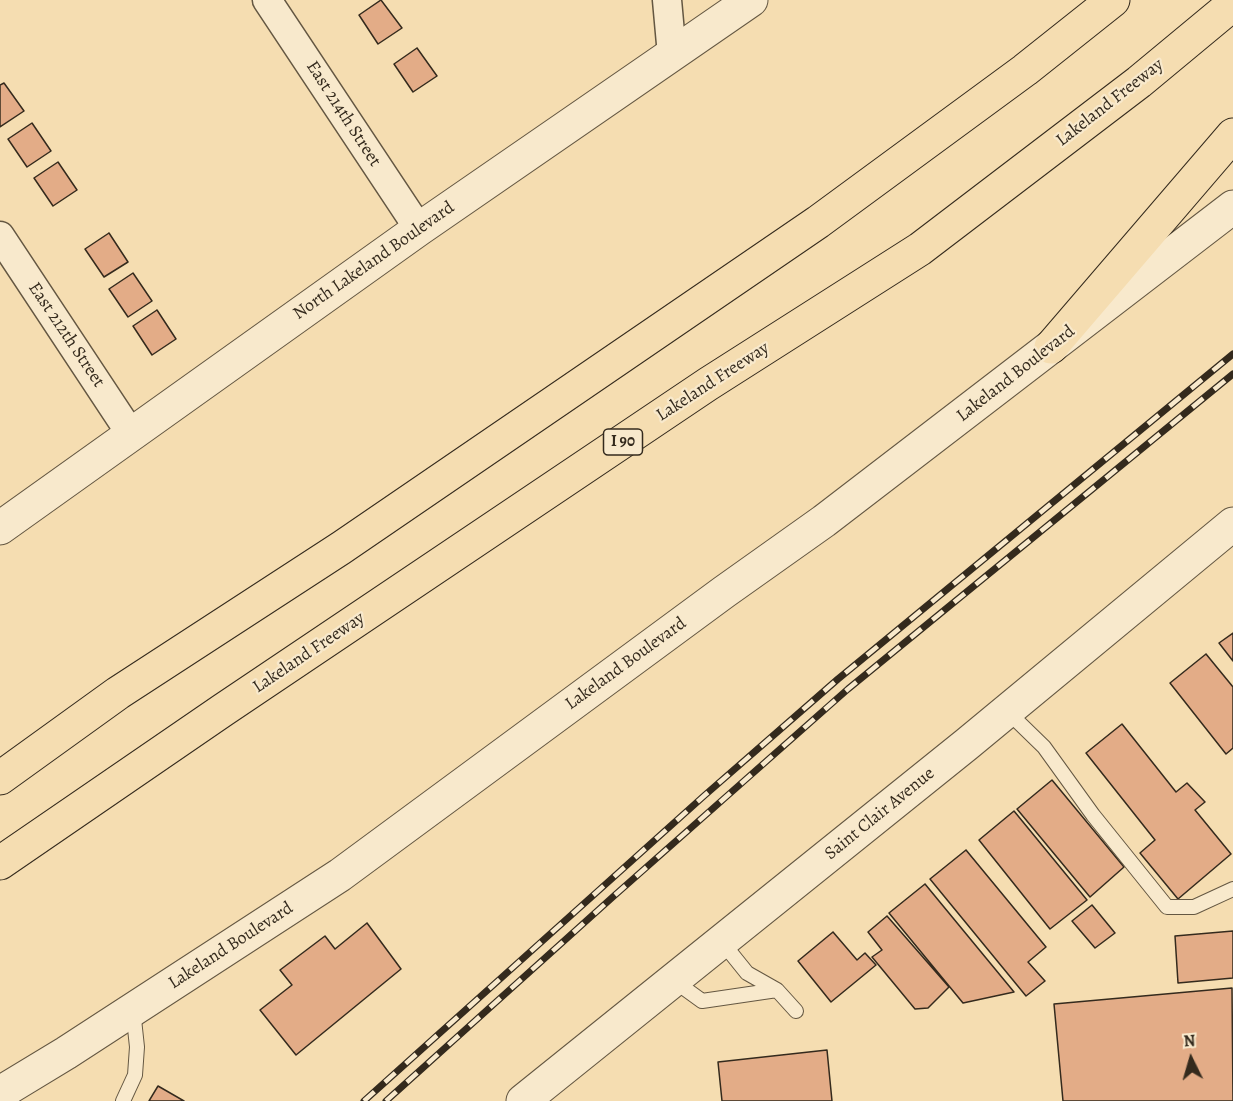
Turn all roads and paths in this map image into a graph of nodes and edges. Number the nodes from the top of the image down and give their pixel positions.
1 (267, 0) edge
2 (667, 0) edge
3 (751, 0) edge
4 (1113, 0) edge
5 (1233, 4) edge
6 (672, 55) junction
7 (1233, 135) edge
8 (1233, 207) edge
9 (419, 229) junction
10 (0, 236) edge
11 (1051, 347) junction
12 (131, 434) junction
13 (1233, 524) edge
14 (0, 528) edge
15 (1007, 711) junction
16 (0, 778) edge
17 (0, 863) edge
18 (1233, 889) edge
19 (722, 941) junction
20 (673, 980) junction
21 (777, 990) junction
22 (133, 1009) junction
23 (796, 1011) dead end
24 (0, 1093) edge
25 (123, 1101) edge
26 (523, 1101) edge

1 - 9 street, East 214th Street
2 - 6 street
3 - 6 street, North Lakeland Boulevard
4 - 16 highway
5 - 17 highway, Lakeland Freeway / I 90
6 - 9 street, North Lakeland Boulevard
7 - 11 highway
8 - 11 street, Lakeland Boulevard
9 - 12 street, North Lakeland Boulevard
10 - 12 street, East 212th Street
11 - 22 street, Lakeland Boulevard
12 - 14 street, North Lakeland Boulevard
13 - 15 street, Saint Clair Avenue
15 - 18 lane
15 - 19 street, Saint Clair Avenue
19 - 20 street, Saint Clair Avenue
19 - 21 lane
20 - 21 lane
20 - 26 street, Saint Clair Avenue
21 - 23 lane
22 - 24 street, Lakeland Boulevard
22 - 25 lane

